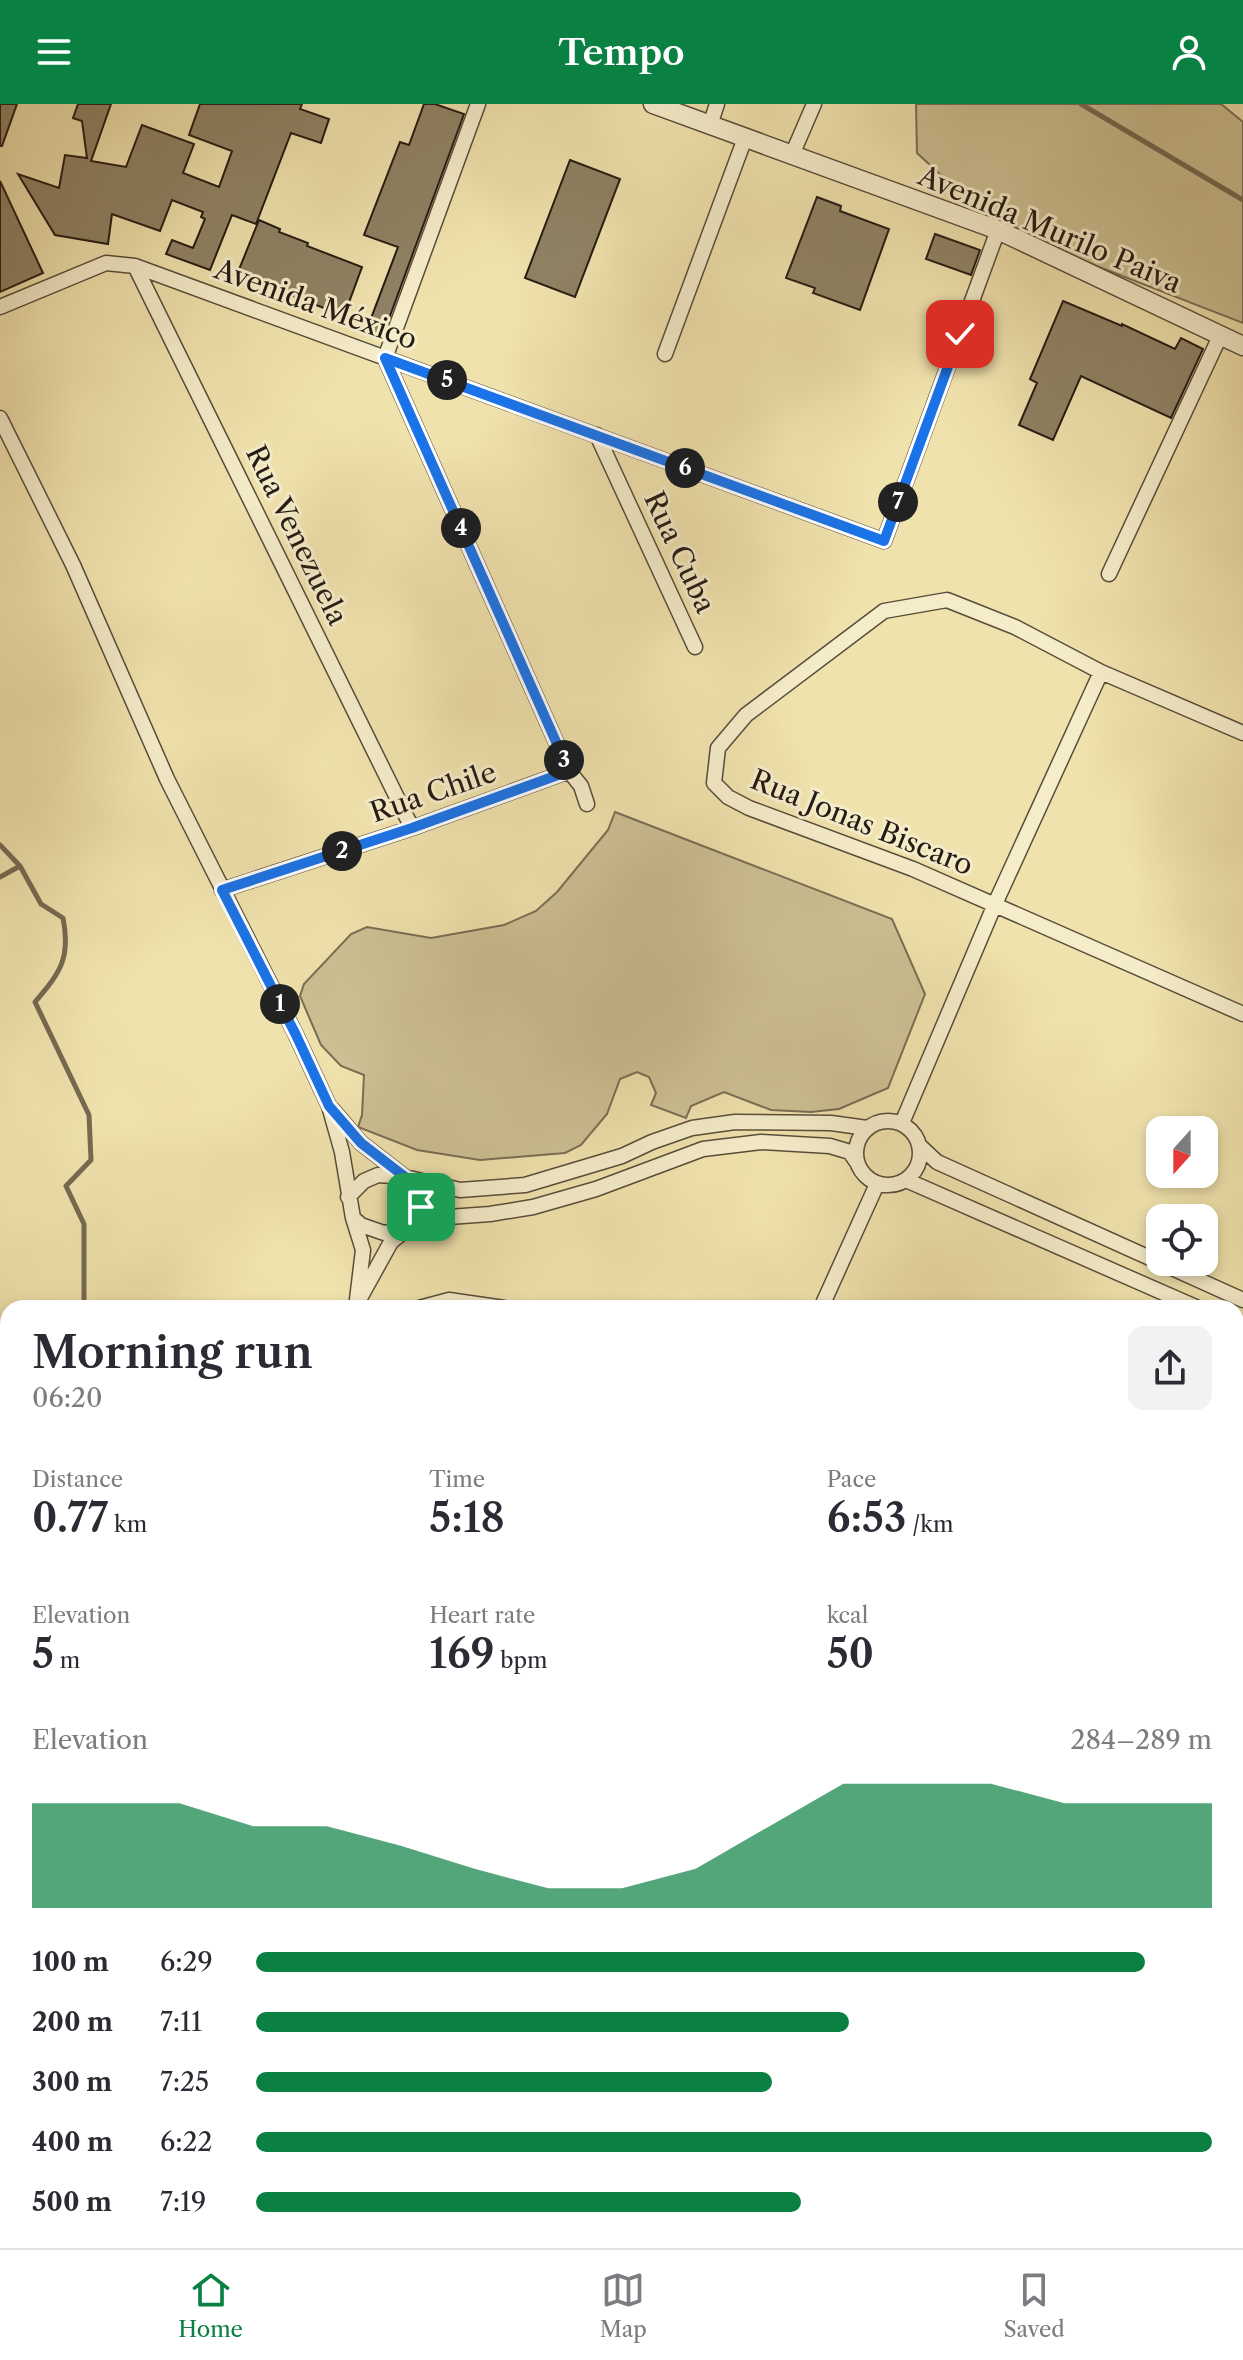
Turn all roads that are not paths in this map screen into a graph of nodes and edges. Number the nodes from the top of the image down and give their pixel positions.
1 (478, 104) edge
2 (653, 104) edge
3 (717, 104) edge
4 (814, 104) edge
5 (710, 125) junction
6 (745, 138) junction
7 (792, 155) junction
8 (998, 230) junction
9 (135, 266) junction
10 (0, 307) edge
11 (1221, 334) junction
12 (1243, 346) edge
13 (665, 354) dead end
14 (385, 358) junction
15 (0, 418) edge
16 (597, 435) junction
17 (1109, 574) dead end
18 (695, 647) dead end
19 (1101, 672) junction
20 (1243, 733) edge
21 (569, 771) junction
22 (587, 804) dead end
23 (412, 828) junction
24 (222, 890) junction
25 (995, 904) junction
26 (1243, 1014) edge
27 (329, 1106) junction
28 (902, 1123) junction
29 (867, 1128) junction
30 (921, 1147) junction
31 (856, 1161) junction
32 (405, 1177) junction
33 (906, 1180) junction
34 (877, 1184) junction
35 (348, 1197) junction
36 (353, 1218) junction
37 (408, 1230) junction
38 (357, 1300) edge
39 (360, 1300) edge
40 (825, 1300) edge
41 (1180, 1300) edge
42 (1243, 1300) edge

1 - 14 street
2 - 5 street, Avenida Murilo Paiva
3 - 5 street
4 - 7 street
5 - 6 street, Avenida Murilo Paiva
6 - 7 street, Avenida Murilo Paiva
6 - 13 street
7 - 8 street, Avenida Murilo Paiva
8 - 11 street, Avenida Murilo Paiva
8 - 16 street, Avenida México
9 - 10 street, Avenida México
9 - 14 street, Avenida México
9 - 23 street, Rua Venezuela
11 - 12 street, Avenida Murilo Paiva
11 - 17 street
14 - 16 street, Avenida México
14 - 21 street
15 - 24 street
16 - 18 street, Rua Cuba
19 - 20 street
19 - 25 street, Rua Jonas Biscaro
19 - 25 street, Rua Jonas Biscaro
21 - 22 street
21 - 23 street, Rua Chile
23 - 24 street, Rua Chile
24 - 27 street
25 - 26 street, Rua Jonas Biscaro
25 - 28 street
27 - 32 street
27 - 35 street
28 - 29 street
28 - 30 street
29 - 31 street
29 - 32 street
30 - 33 street
30 - 42 street
31 - 34 street
31 - 37 street
32 - 35 street
32 - 37 street
33 - 34 street
33 - 41 street
34 - 40 street
35 - 36 street
36 - 37 street
36 - 38 street
37 - 39 street

